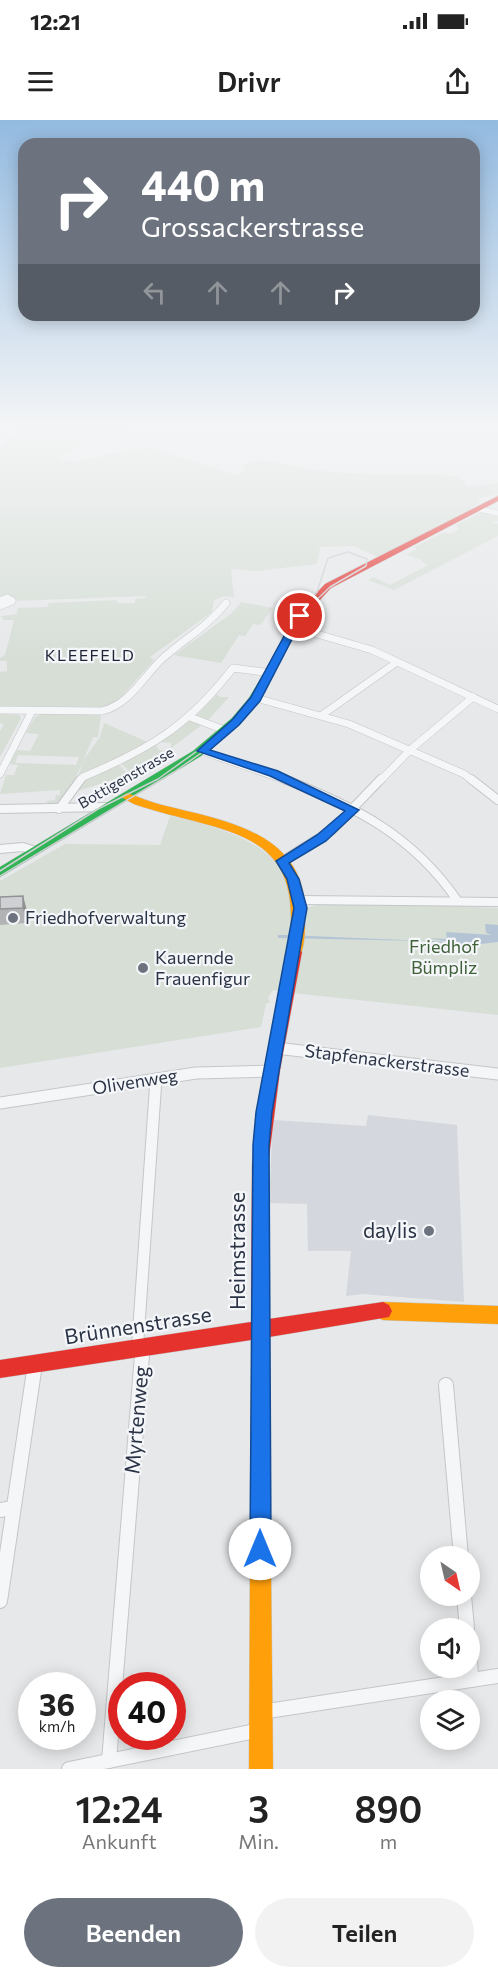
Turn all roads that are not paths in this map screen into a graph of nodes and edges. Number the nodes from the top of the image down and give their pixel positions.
1 (486, 505) edge
2 (479, 509) junction
3 (498, 513) edge
4 (226, 603) dead end
5 (293, 627) junction
6 (396, 662) junction
7 (270, 672) junction
8 (473, 697) junction
9 (256, 698) junction
10 (498, 709) edge
11 (0, 710) edge
12 (32, 711) junction
13 (322, 715) junction
14 (190, 717) junction
15 (227, 731) junction
16 (410, 750) junction
17 (202, 751) junction
18 (0, 774) edge
19 (127, 797) junction
20 (498, 800) edge
21 (107, 807) junction
22 (0, 809) edge
23 (59, 809) junction
24 (353, 810) junction
25 (0, 849) edge
26 (35, 851) junction
27 (282, 861) junction
28 (0, 873) edge
29 (300, 900) junction
30 (457, 900) junction
31 (498, 902) edge
32 (276, 1047) junction
33 (271, 1071) junction
34 (498, 1074) edge
35 (156, 1079) junction
36 (0, 1103) edge
37 (498, 1315) edge
38 (260, 1328) junction
39 (140, 1347) junction
40 (35, 1364) junction
41 (0, 1369) edge
42 (446, 1386) dead end
43 (6, 1509) edge
44 (460, 1546) edge
45 (0, 1601) edge
46 (498, 1676) edge
47 (471, 1680) joint
48 (261, 1712) junction
49 (260, 1730) junction
50 (109, 1761) junction
51 (69, 1769) edge
52 (261, 1769) edge

1 - 2 street, Bottigenstrasse
2 - 3 street
2 - 5 street, Bottigenstrasse
4 - 12 street
5 - 6 street
5 - 7 street, Bottigenstrasse
6 - 8 street
6 - 13 street
7 - 9 street, Bottigenstrasse
7 - 14 street
8 - 10 street
8 - 16 street
9 - 13 street
9 - 15 street, Bottigenstrasse
11 - 12 street
12 - 18 street
13 - 16 street
14 - 15 street
14 - 23 street
15 - 17 street, Bottigenstrasse
16 - 20 street
16 - 24 street
17 - 19 street, Bottigenstrasse
17 - 24 street
19 - 21 street, Bottigenstrasse
19 - 27 street, Heimstrasse
21 - 23 street
21 - 26 street, Bottigenstrasse
22 - 23 street
24 - 27 street
24 - 30 street
25 - 26 street
26 - 28 street, Bottigenstrasse
27 - 29 street, Heimstrasse
29 - 30 street
29 - 32 street, Heimstrasse
30 - 31 street
32 - 33 street, Heimstrasse
32 - 34 street, Stapfenackerstrasse
33 - 35 street, Olivenweg
33 - 38 street, Heimstrasse
35 - 36 street, Olivenweg
35 - 39 street, Myrtenweg
37 - 38 street, Brünnenstrasse
38 - 39 street, Brünnenstrasse
38 - 48 street, Heimstrasse
39 - 40 street, Brünnenstrasse
39 - 50 street, Myrtenweg
40 - 41 street, Brünnenstrasse
40 - 43 street
42 - 44 street
43 - 45 street
46 - 47 street
47 - 48 street
48 - 49 street, Heimstrasse
49 - 50 street
49 - 52 street, Heimstrasse
50 - 51 street

